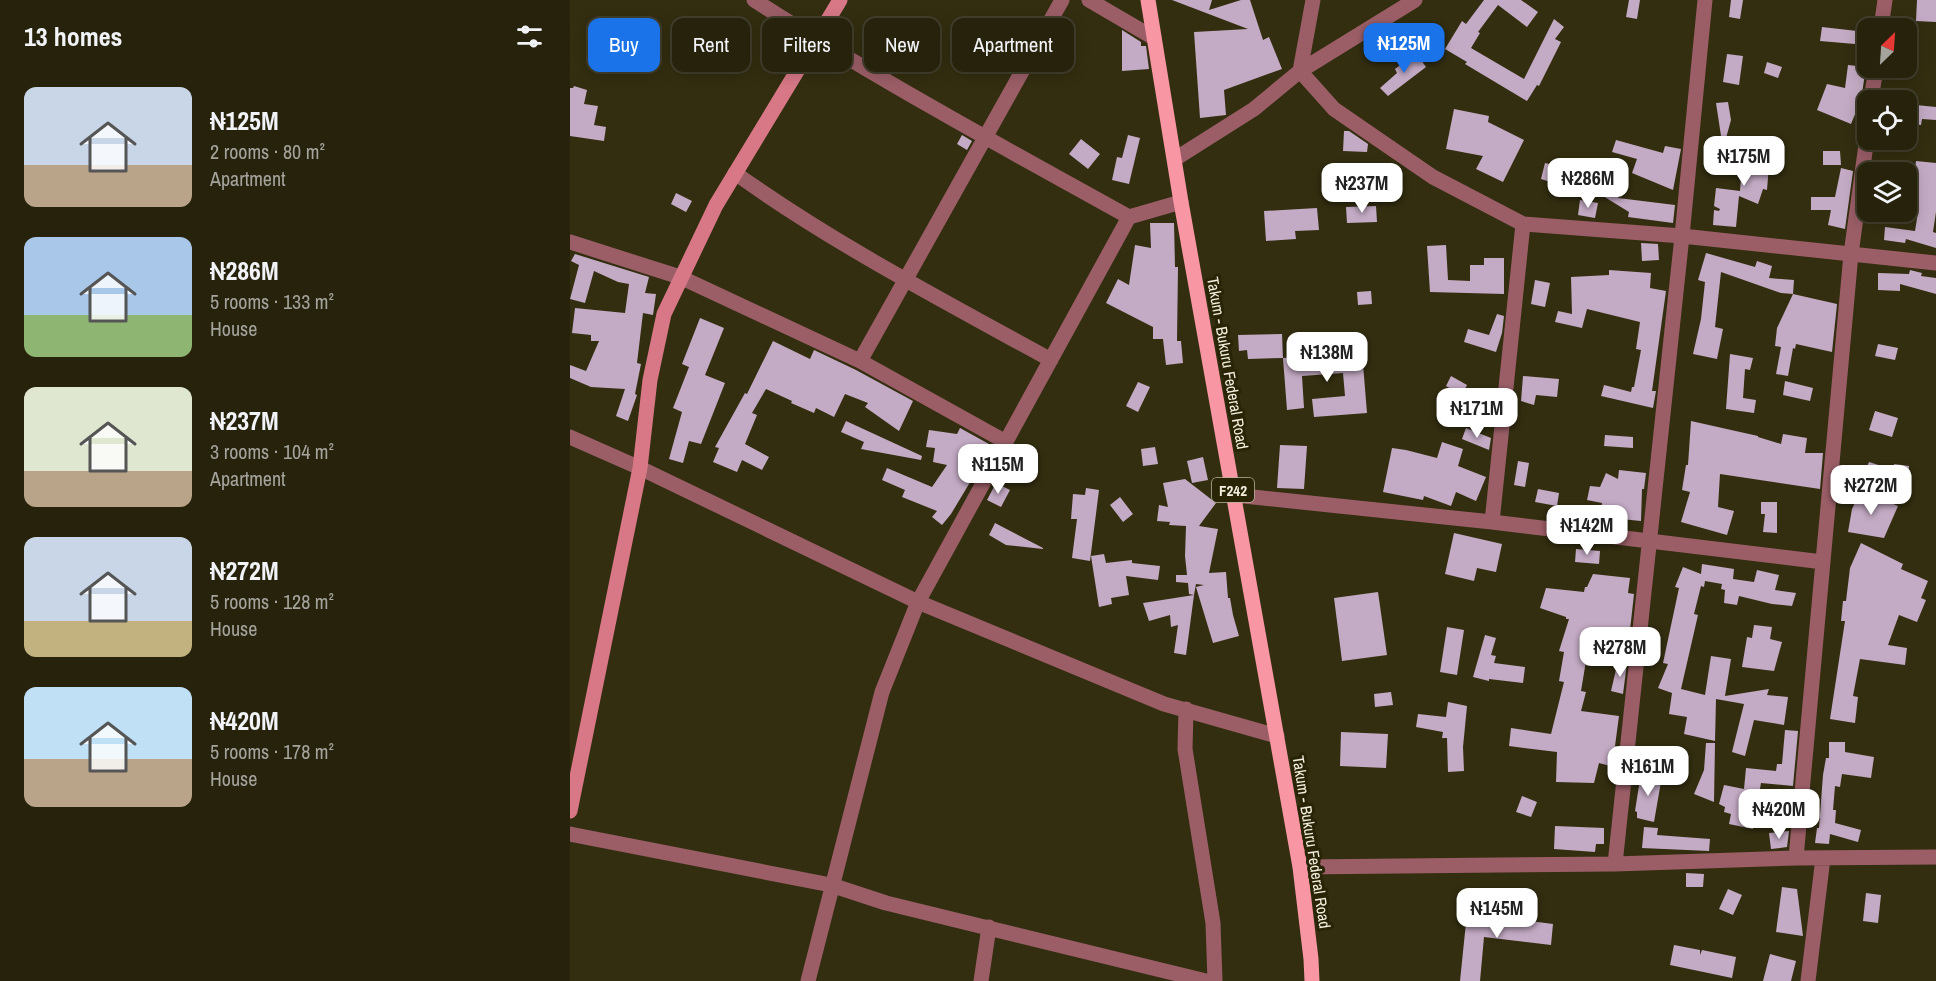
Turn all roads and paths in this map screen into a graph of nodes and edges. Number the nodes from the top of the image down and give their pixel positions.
1 (754, 0) edge
2 (840, 0) edge
3 (1062, 0) edge
4 (1089, 0) edge
5 (1148, 0) edge
6 (1313, 0) edge
7 (1415, 0) edge
8 (1705, 0) edge
9 (1885, 0) edge
10 (783, 18) edge
11 (829, 18) edge
12 (1882, 18) edge
13 (1154, 38) junction
14 (852, 60) edge
15 (1300, 70) junction
16 (796, 72) edge
17 (986, 138) junction
18 (1865, 150) edge
19 (1174, 159) junction
20 (735, 172) junction
21 (1181, 202) junction
22 (1129, 217) junction
23 (1523, 224) junction
24 (1682, 236) junction
25 (570, 242) edge
26 (1851, 254) junction
27 (1936, 263) edge
28 (680, 277) junction
29 (906, 279) junction
30 (1051, 360) junction
31 (860, 362) junction
32 (570, 437) edge
33 (1006, 442) junction
34 (640, 468) junction
35 (1234, 495) junction
36 (1492, 522) junction
37 (1649, 541) junction
38 (1823, 562) junction
39 (918, 602) junction
40 (1186, 709) junction
41 (1278, 736) junction
42 (570, 811) edge
43 (570, 834) edge
44 (1936, 857) edge
45 (1796, 858) junction
46 (1823, 858) junction
47 (1615, 864) junction
48 (1300, 867) junction
49 (831, 885) junction
50 (989, 927) junction
51 (808, 981) edge
52 (981, 981) edge
53 (1206, 981) edge
54 (1215, 981) edge
55 (1312, 981) edge
56 (1808, 981) edge

1 - 10 street
2 - 11 street
3 - 17 street
4 - 13 street
5 - 13 main road, Takum - Bukuru Federal Road / F242
6 - 15 street
7 - 15 street
8 - 24 street
9 - 12 street
13 - 19 main road, Takum - Bukuru Federal Road / F242
14 - 17 street
15 - 19 street
15 - 23 street
16 - 20 street
17 - 22 street
17 - 29 street
18 - 26 street
19 - 21 main road, Takum - Bukuru Federal Road / F242
20 - 28 street
20 - 29 street
21 - 22 street
21 - 35 main road, Takum - Bukuru Federal Road / F242
22 - 30 street
23 - 24 street
23 - 36 street
24 - 26 street
24 - 37 street
25 - 28 street
26 - 27 street
26 - 38 street
28 - 31 street
28 - 34 street
29 - 30 street
29 - 31 street
30 - 33 street
31 - 33 street
32 - 34 street
33 - 39 street
34 - 39 street
34 - 42 street
35 - 36 street
35 - 41 main road, Takum - Bukuru Federal Road / F242
36 - 37 street
37 - 38 street
37 - 47 street
38 - 45 street
39 - 40 street
39 - 49 street
40 - 41 street
40 - 54 street
41 - 48 main road, Takum - Bukuru Federal Road / F242
43 - 49 street
44 - 46 street
45 - 46 street
45 - 47 street
46 - 56 street
47 - 48 street
48 - 55 main road, Takum - Bukuru Federal Road / F242
49 - 50 street
49 - 51 street
50 - 52 street
50 - 53 street

